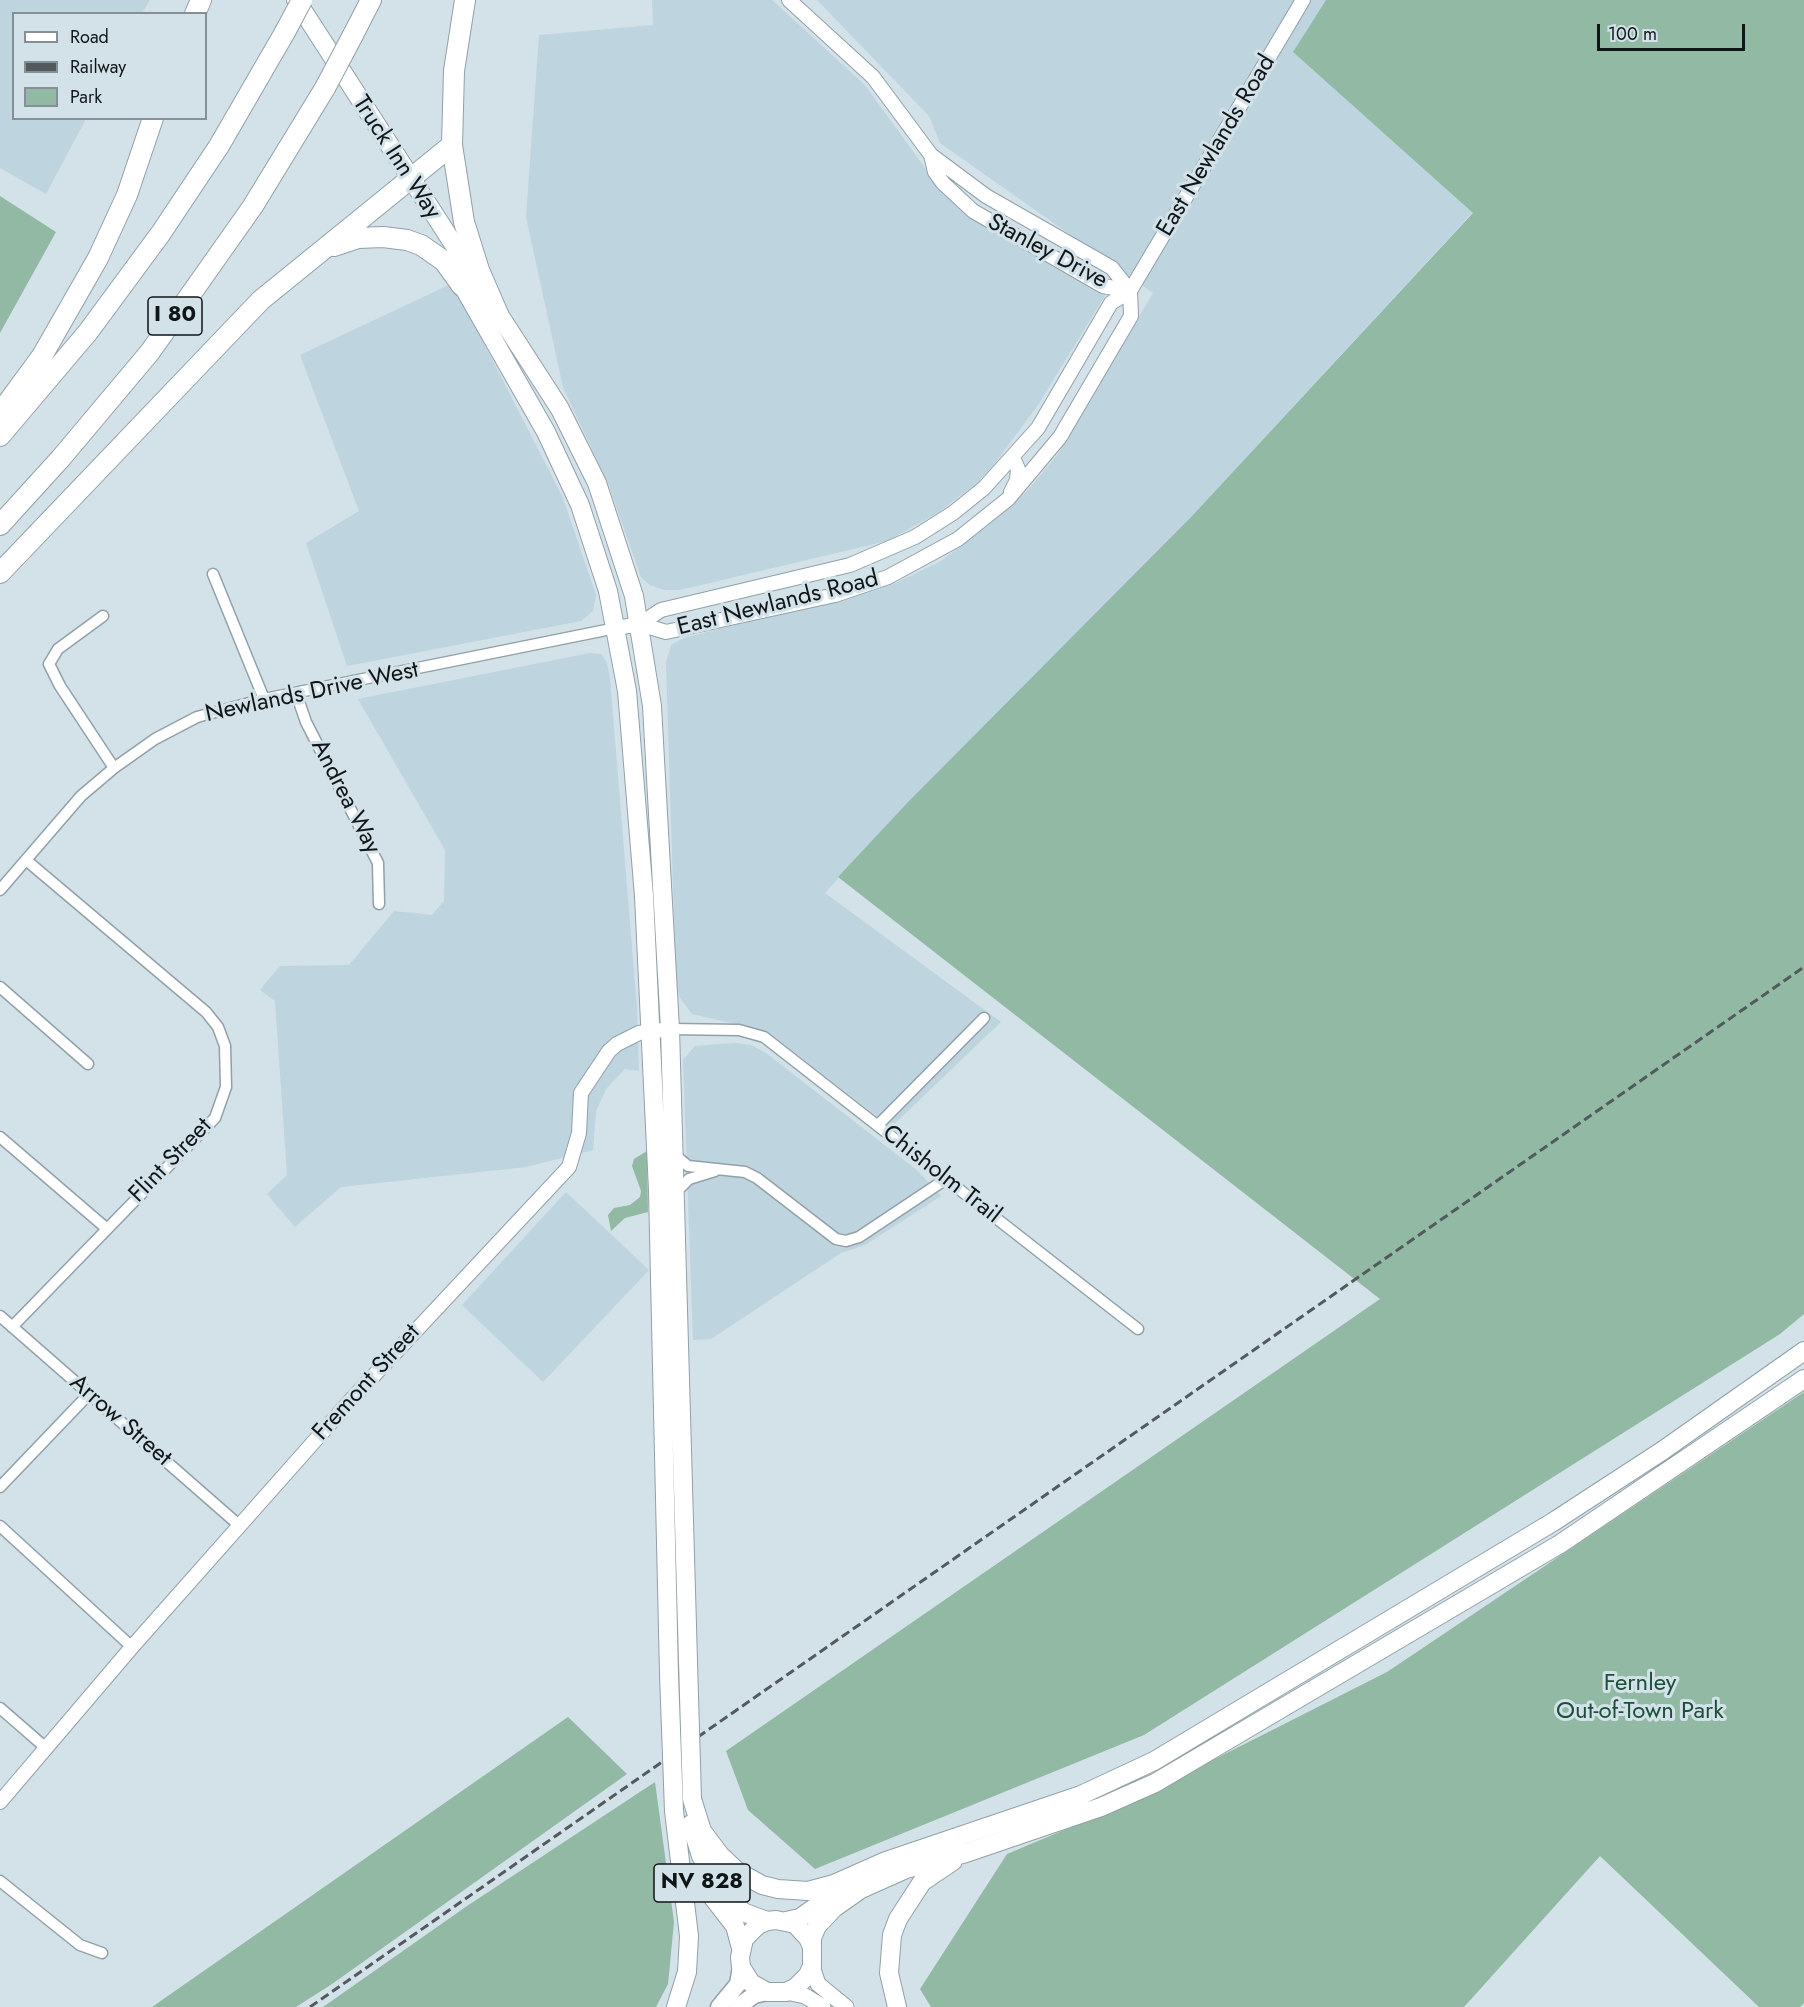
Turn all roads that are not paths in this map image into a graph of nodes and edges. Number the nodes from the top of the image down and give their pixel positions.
1 (296, 0) edge
2 (302, 0) edge
3 (370, 0) edge
4 (465, 0) edge
5 (789, 0) edge
6 (1303, 0) edge
7 (152, 120) edge
8 (452, 145) junction
9 (931, 154) junction
10 (410, 180) junction
11 (326, 248) junction
12 (462, 286) junction
13 (1131, 291) junction
14 (498, 314) junction
15 (0, 413) edge
16 (0, 436) edge
17 (1013, 458) junction
18 (1008, 499) junction
19 (0, 525) edge
20 (0, 573) edge
21 (213, 574) dead end
22 (103, 616) dead end
23 (640, 624) junction
24 (616, 628) junction
25 (296, 693) junction
26 (264, 699) junction
27 (114, 768) junction
28 (26, 860) junction
29 (0, 890) edge
30 (379, 904) dead end
31 (0, 987) edge
32 (984, 1018) dead end
33 (670, 1029) junction
34 (651, 1030) junction
35 (739, 1030) joint
36 (88, 1064) dead end
37 (878, 1125) junction
38 (0, 1137) edge
39 (675, 1155) junction
40 (716, 1171) junction
41 (946, 1179) junction
42 (676, 1192) junction
43 (106, 1228) junction
44 (0, 1316) edge
45 (12, 1327) junction
46 (1138, 1329) dead end
47 (1804, 1351) edge
48 (1804, 1379) edge
49 (89, 1394) junction
50 (1689, 1432) junction
51 (1652, 1484) junction
52 (0, 1487) edge
53 (1562, 1516) junction
54 (0, 1526) edge
55 (240, 1526) junction
56 (132, 1647) junction
57 (1272, 1689) junction
58 (0, 1708) edge
59 (46, 1748) junction
60 (1197, 1760) junction
61 (692, 1799) junction
62 (0, 1802) edge
63 (674, 1812) junction
64 (966, 1853) junction
65 (854, 1876) junction
66 (0, 1881) edge
67 (766, 1921) junction
68 (786, 1921) junction
69 (812, 1947) junction
70 (741, 1948) junction
71 (102, 1953) dead end
72 (741, 1966) junction
73 (812, 1966) junction
74 (767, 1992) junction
75 (786, 1992) junction
76 (676, 2007) edge
77 (719, 2007) edge
78 (738, 2007) edge
79 (824, 2007) edge
80 (846, 2007) edge
81 (897, 2007) edge

1 - 10 highway, Truck Inn Way
2 - 16 highway, I 80, bridge
3 - 19 highway, I 80, bridge
4 - 8 highway
5 - 9 street, Stanley Drive
6 - 13 street, East Newlands Road
7 - 15 highway
8 - 10 highway
8 - 14 highway
9 - 13 street, Stanley Drive
9 - 13 street, Stanley Drive
10 - 11 highway
10 - 12 highway
10 - 14 highway, Truck Inn Way
11 - 12 highway
11 - 20 highway
12 - 24 highway
13 - 17 street, East Newlands Road
13 - 18 street, East Newlands Road
14 - 23 highway, Truck Inn Way
17 - 18 street
17 - 23 street, East Newlands Road
18 - 23 street, East Newlands Road
21 - 26 street
22 - 27 street
23 - 24 street, East Newlands Road
23 - 33 highway, Truck Inn Way
24 - 25 street, Newlands Drive West
24 - 34 highway
25 - 26 street, Newlands Drive West
25 - 30 street, Andrea Way
26 - 27 street, Newlands Drive West
27 - 28 street, Newlands Drive West
28 - 29 street, Newlands Drive West
28 - 43 street, Flint Street
31 - 36 street
32 - 37 street
33 - 34 street, Fremont Street
33 - 35 street, Fremont Street
33 - 39 highway, Truck Inn Way
34 - 55 street, Fremont Street
34 - 63 highway, bridge
35 - 37 street, Chisholm Trail
37 - 41 street, Chisholm Trail
38 - 43 street
39 - 40 street
39 - 42 highway, Truck Inn Way
40 - 41 street
40 - 42 street
41 - 46 street, Chisholm Trail
42 - 61 highway, Truck Inn Way, bridge
43 - 45 street, Flint Street
44 - 45 street, Arrow Street
45 - 49 street, Arrow Street
47 - 50 highway
48 - 51 highway
49 - 52 street
49 - 55 street, Arrow Street
50 - 51 highway
50 - 53 highway
51 - 53 highway
51 - 60 highway
53 - 57 highway
54 - 56 street
55 - 56 street, Fremont Street
56 - 59 street, Fremont Street
57 - 60 highway
57 - 65 highway
58 - 59 street
59 - 62 street, Fremont Street
60 - 64 highway
61 - 65 highway
61 - 67 highway, Truck Inn Way
63 - 70 highway, NV 828
63 - 76 highway
64 - 69 highway
64 - 81 highway
65 - 68 highway
66 - 71 street
67 - 68 highway
67 - 70 highway
68 - 69 highway
69 - 73 highway
70 - 72 highway
72 - 74 highway
72 - 77 main road
73 - 75 highway
73 - 80 main road
74 - 75 highway
74 - 78 main road
75 - 79 main road

